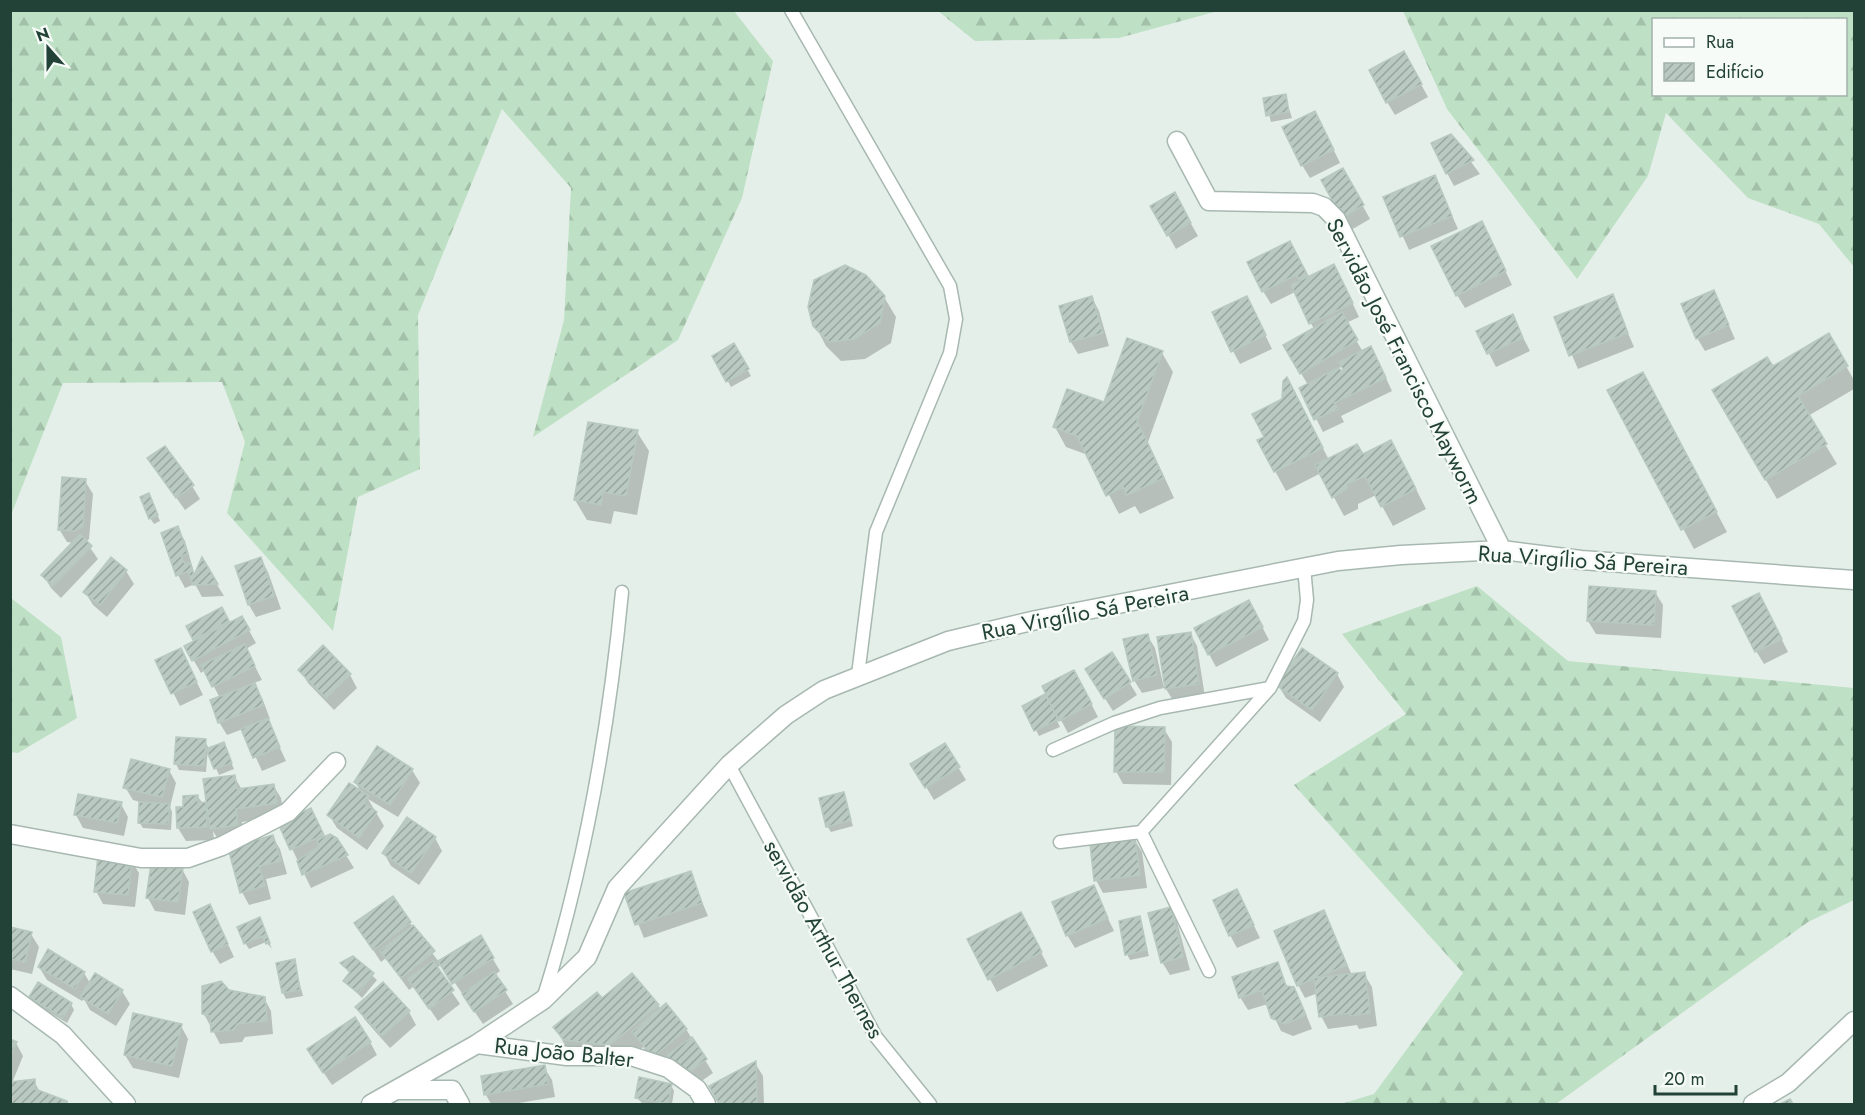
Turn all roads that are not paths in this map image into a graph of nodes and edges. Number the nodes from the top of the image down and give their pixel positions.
1 (791, 10) edge
2 (1177, 141) dead end
3 (1502, 550) junction
4 (1304, 567) junction
5 (1854, 580) edge
6 (622, 592) dead end
7 (858, 675) junction
8 (1270, 688) junction
9 (1053, 750) dead end
10 (336, 762) dead end
11 (729, 765) junction
12 (1141, 832) junction
13 (10, 834) edge
14 (1060, 842) dead end
15 (1209, 971) dead end
16 (10, 996) edge
17 (543, 1000) junction
18 (1854, 1021) edge
19 (477, 1044) junction
20 (398, 1090) junction
21 (126, 1104) edge
22 (371, 1104) edge
23 (460, 1104) edge
24 (706, 1104) edge
25 (930, 1104) edge
26 (1753, 1104) edge

1 - 7 lane
2 - 3 street, Servidão José Francisco Mayworm
3 - 4 street, Rua Virgílio Sá Pereira
3 - 5 street, Rua Virgílio Sá Pereira
4 - 7 street, Rua Virgílio Sá Pereira
4 - 8 lane
6 - 17 lane
7 - 11 street, Rua Virgílio Sá Pereira
8 - 9 lane
8 - 12 lane
10 - 13 street
11 - 17 street, Rua Virgílio Sá Pereira
11 - 25 lane, servidão Arthur Thernes
12 - 14 lane
12 - 15 lane
16 - 21 street
17 - 19 street, Rua Virgílio Sá Pereira
18 - 26 street
19 - 20 street, Rua Virgílio Sá Pereira
19 - 24 street, Rua João Balter
20 - 22 street, Rua Virgílio Sá Pereira
20 - 23 street

